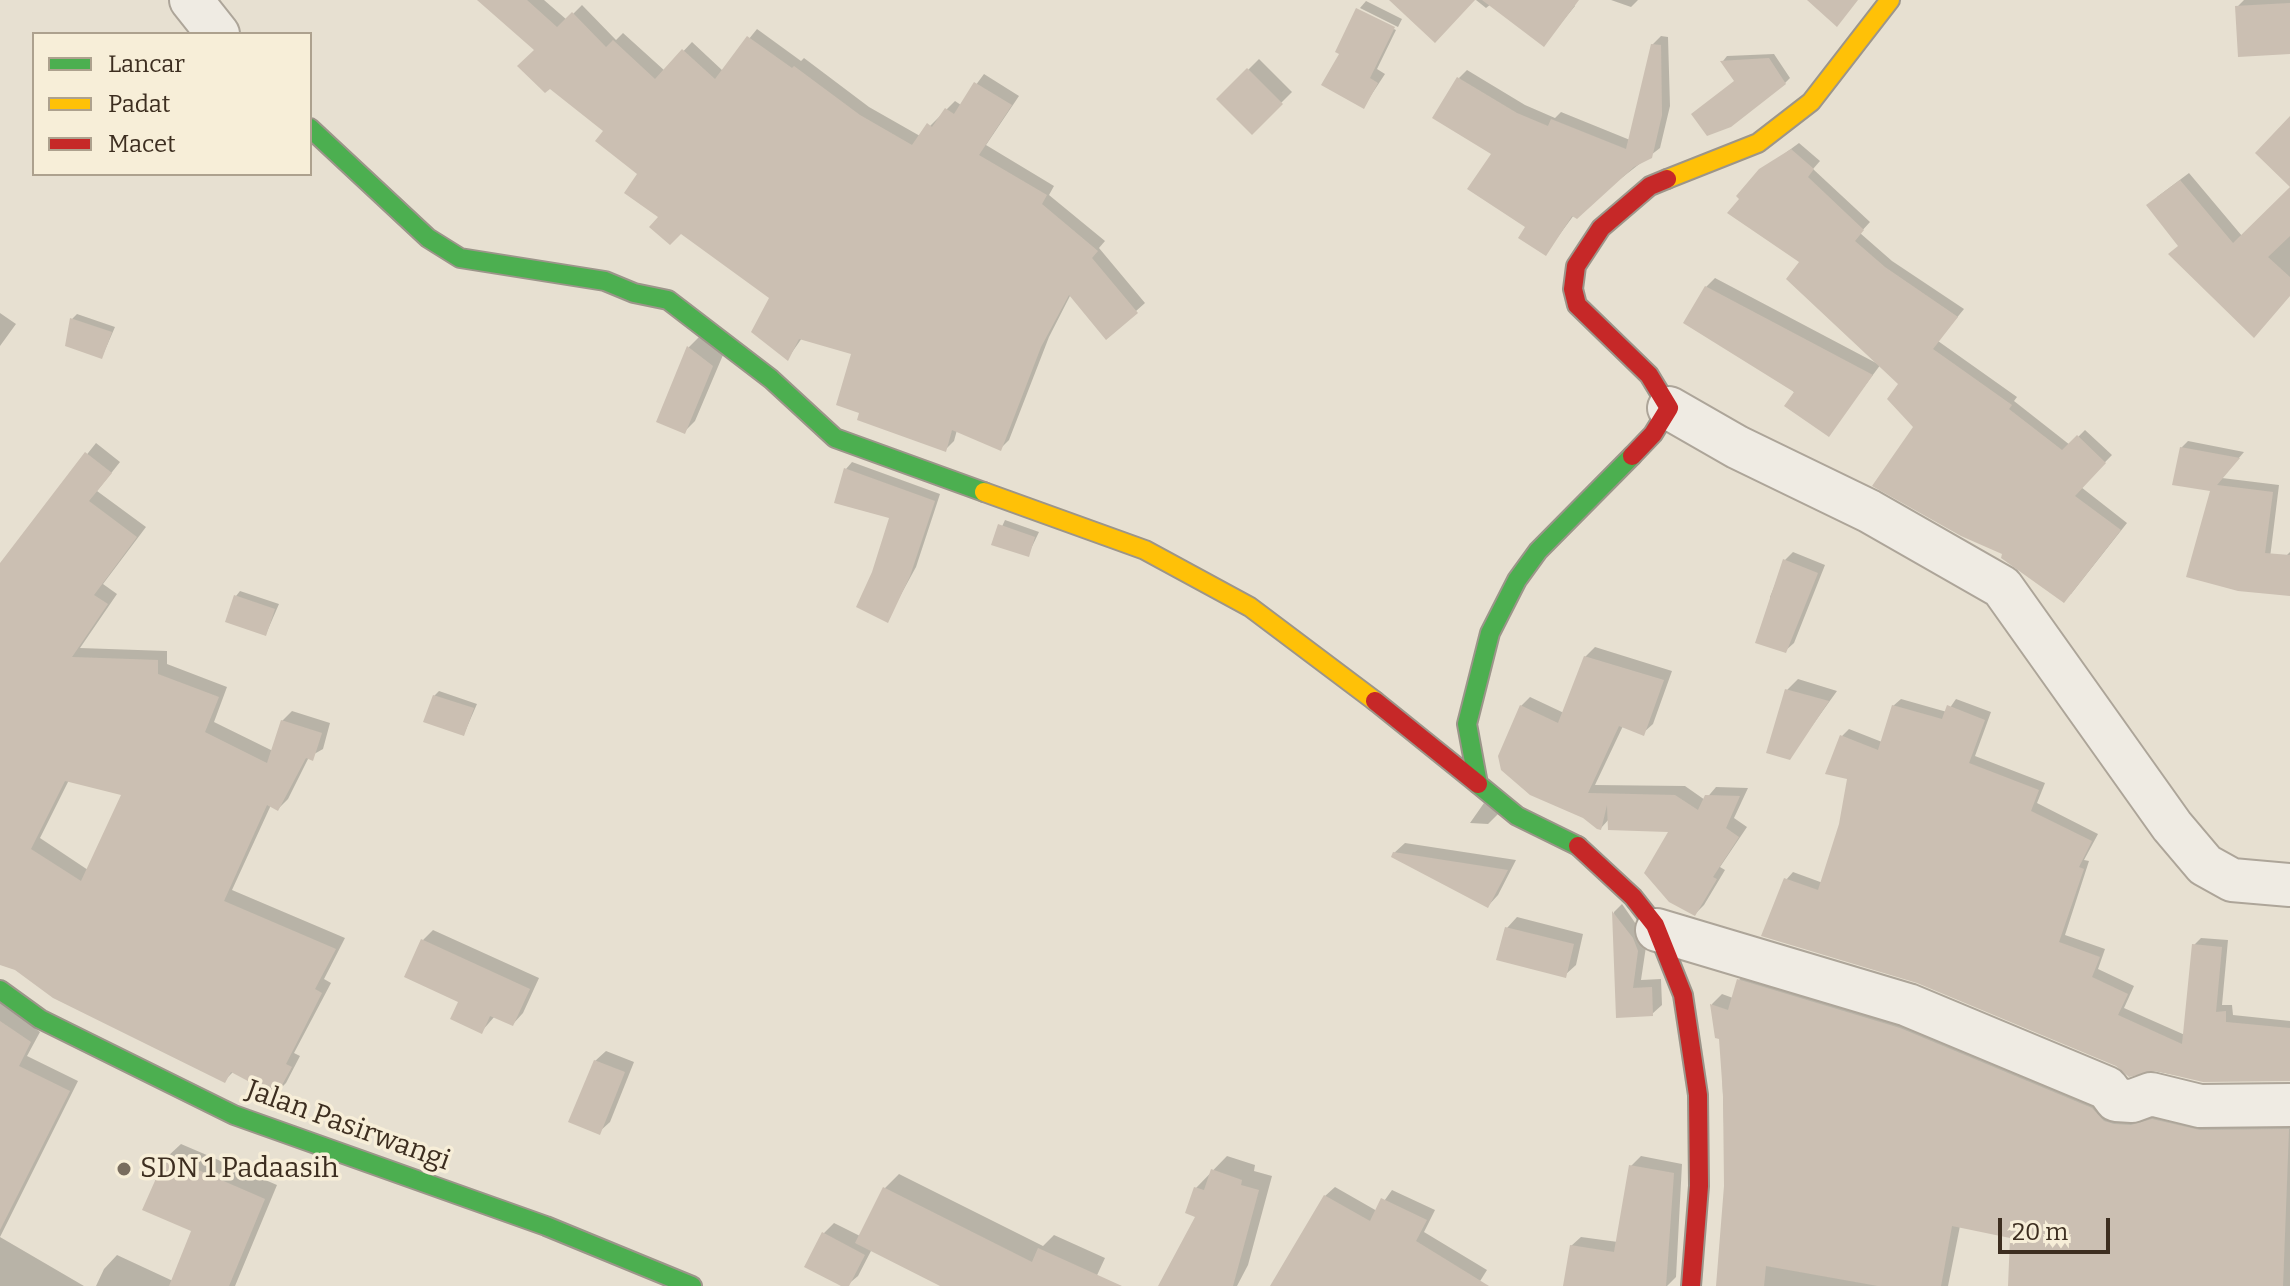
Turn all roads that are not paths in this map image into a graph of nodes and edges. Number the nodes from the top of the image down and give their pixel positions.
1 (191, 0) edge
2 (1890, 0) edge
3 (216, 32) edge
4 (312, 130) edge
5 (1669, 408) junction
6 (1478, 784) junction
7 (2290, 885) edge
8 (1657, 930) junction
9 (0, 990) edge
10 (2290, 1105) edge
11 (692, 1286) edge
12 (1691, 1286) edge

1 - 3 street
2 - 5 street
4 - 6 street
5 - 6 street
5 - 7 street
6 - 8 street
8 - 10 street
8 - 12 street
9 - 11 street, Jalan Pasirwangi

